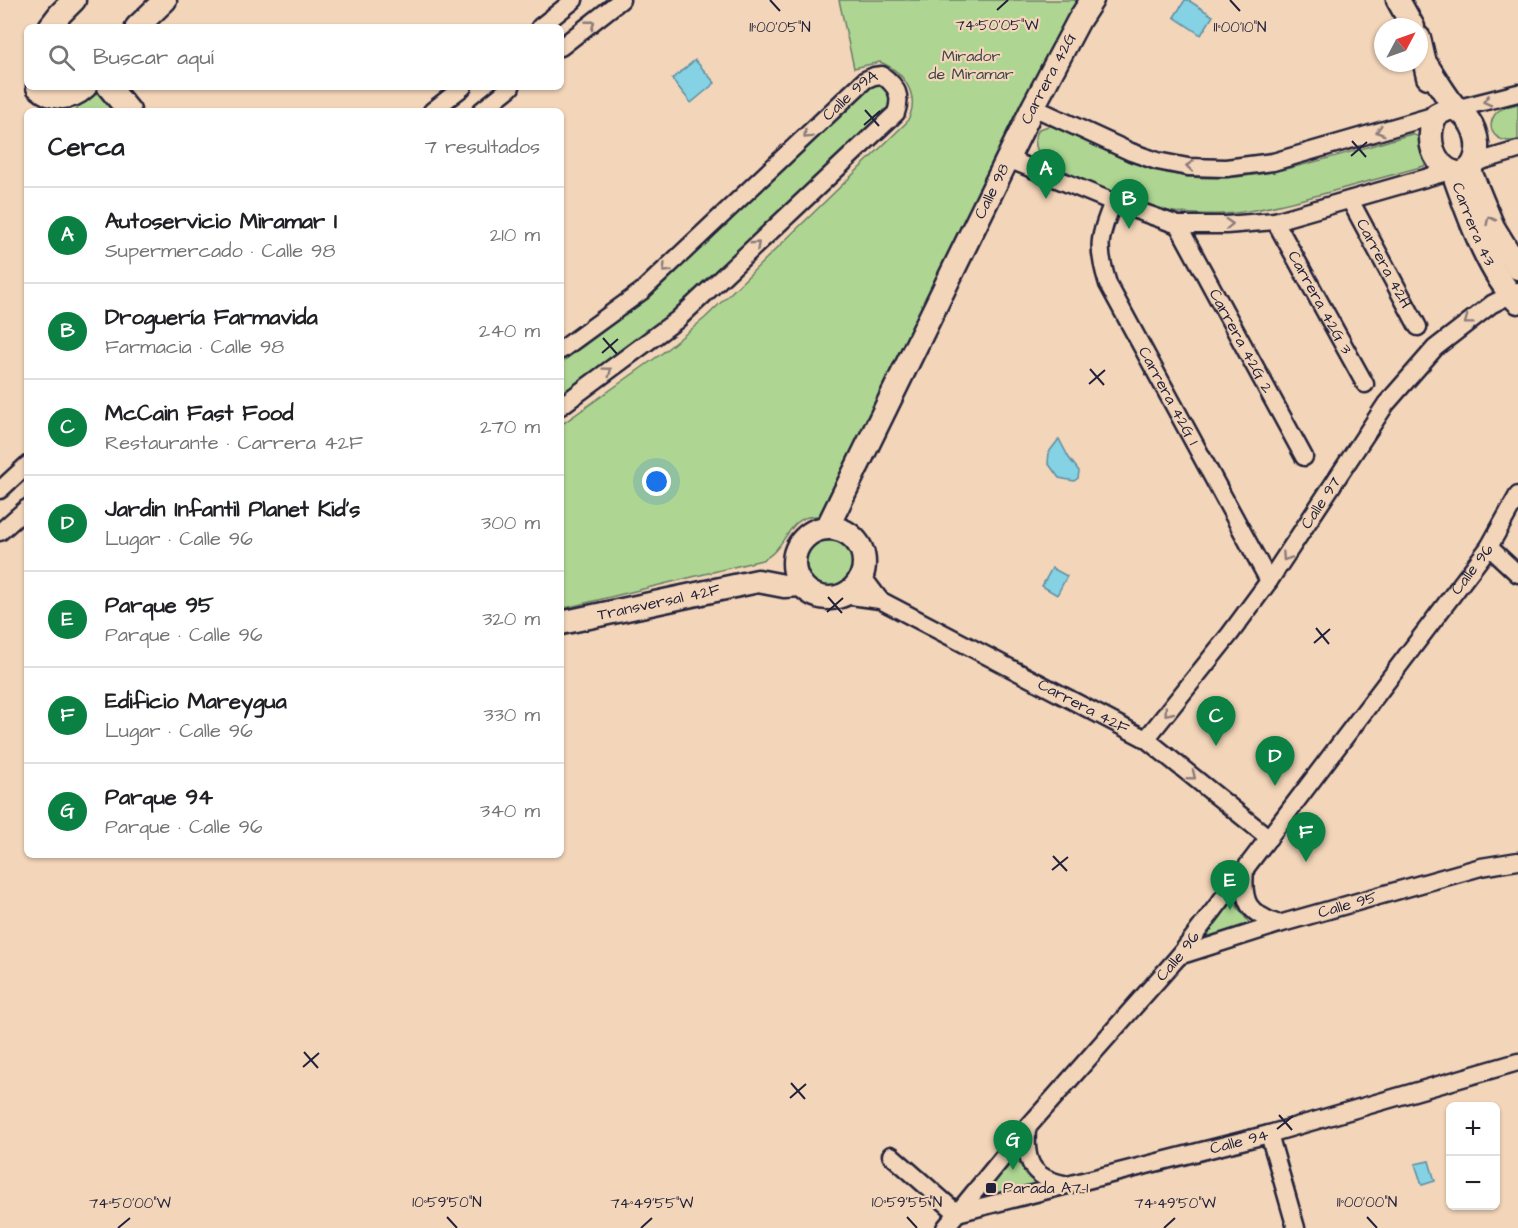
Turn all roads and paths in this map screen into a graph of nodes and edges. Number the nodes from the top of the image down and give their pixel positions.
1 (74, 0) edge
2 (165, 0) edge
3 (574, 0) edge
4 (621, 0) edge
5 (1092, 0) edge
6 (1398, 0) edge
7 (1408, 18) edge
8 (52, 24) edge
9 (140, 24) edge
10 (544, 24) edge
11 (564, 45) edge
12 (1428, 71) edge
13 (81, 90) edge
14 (112, 90) edge
15 (459, 90) edge
16 (507, 90) edge
17 (1518, 93) edge
18 (48, 97) edge
19 (1033, 107) junction
20 (126, 108) edge
21 (436, 108) edge
22 (485, 108) edge
23 (1446, 112) junction
24 (1518, 150) edge
25 (1008, 159) junction
26 (1461, 169) junction
27 (1350, 200) junction
28 (1113, 202) junction
29 (1275, 221) junction
30 (1178, 225) junction
31 (1518, 268) edge
32 (1516, 296) edge
33 (1418, 327) dead end
34 (564, 348) edge
35 (1365, 384) dead end
36 (564, 404) edge
37 (1304, 457) dead end
38 (24, 468) edge
39 (0, 490) edge
40 (1518, 495) edge
41 (24, 511) edge
42 (836, 523) junction
43 (0, 532) edge
44 (1489, 547) junction
45 (795, 556) junction
46 (1518, 574) edge
47 (862, 576) junction
48 (758, 581) junction
49 (1269, 581) junction
50 (802, 585) junction
51 (844, 595) junction
52 (880, 600) junction
53 (564, 622) edge
54 (1146, 739) junction
55 (1269, 838) junction
56 (1518, 861) edge
57 (1245, 870) junction
58 (1279, 924) junction
59 (1179, 956) junction
60 (1518, 1062) edge
61 (1027, 1128) junction
62 (1269, 1134) junction
63 (891, 1155) dead end
64 (1068, 1184) junction
65 (957, 1212) junction
66 (945, 1228) edge
67 (1296, 1228) edge

1 - 8 street
2 - 9 street
3 - 10 street
11 -> 4 street
5 - 19 street, Carrera 42G
6 - 7 street
12 - 23 street
13 - 18 street
14 - 20 street
15 - 21 street
16 - 22 street
17 -> 23 street
23 -> 19 street
19 - 25 street, Carrera 42G
23 - 26 street
23 - 26 street
24 - 26 street, Calle 98
25 - 28 street, Calle 98
25 - 42 street, Calle 98
26 - 27 street, Calle 98
31 -> 26 street, Carrera 43
26 - 32 street, Carrera 43
27 - 29 street, Calle 98
27 - 33 street, Carrera 42H
28 - 30 street, Calle 98
28 - 49 street, Carrera 42G 1
30 -> 29 street, Calle 98
29 - 35 street, Carrera 42G 3
30 - 37 street, Carrera 42G 2
32 -> 49 street, Calle 97
36 -> 34 street, Calle 99A
38 - 39 street
40 - 44 street, Calle 96
41 - 43 street
42 - 45 street
42 - 47 street
44 - 46 street
44 - 55 street, Calle 96
45 - 48 street, Transversal 42F
45 - 50 street
47 - 51 street
47 - 52 street, Carrera 42F
48 - 50 street, Transversal 42F
48 - 53 street, Transversal 42F
49 -> 54 street, Calle 97
50 - 51 street
51 - 52 street, Carrera 42F
52 - 54 street, Carrera 42F
54 -> 55 street, Carrera 42F
55 - 57 street, Calle 96
56 - 58 street, Calle 95
57 - 58 street
57 - 59 street, Calle 96
58 - 59 street, Calle 95
59 - 61 street, Calle 96
60 - 62 street, Calle 94
61 - 64 street
61 - 65 street, Calle 96
62 - 64 street, Calle 94
62 - 67 street
63 - 65 street
64 - 65 street, Calle 94
65 - 66 street, Calle 96

